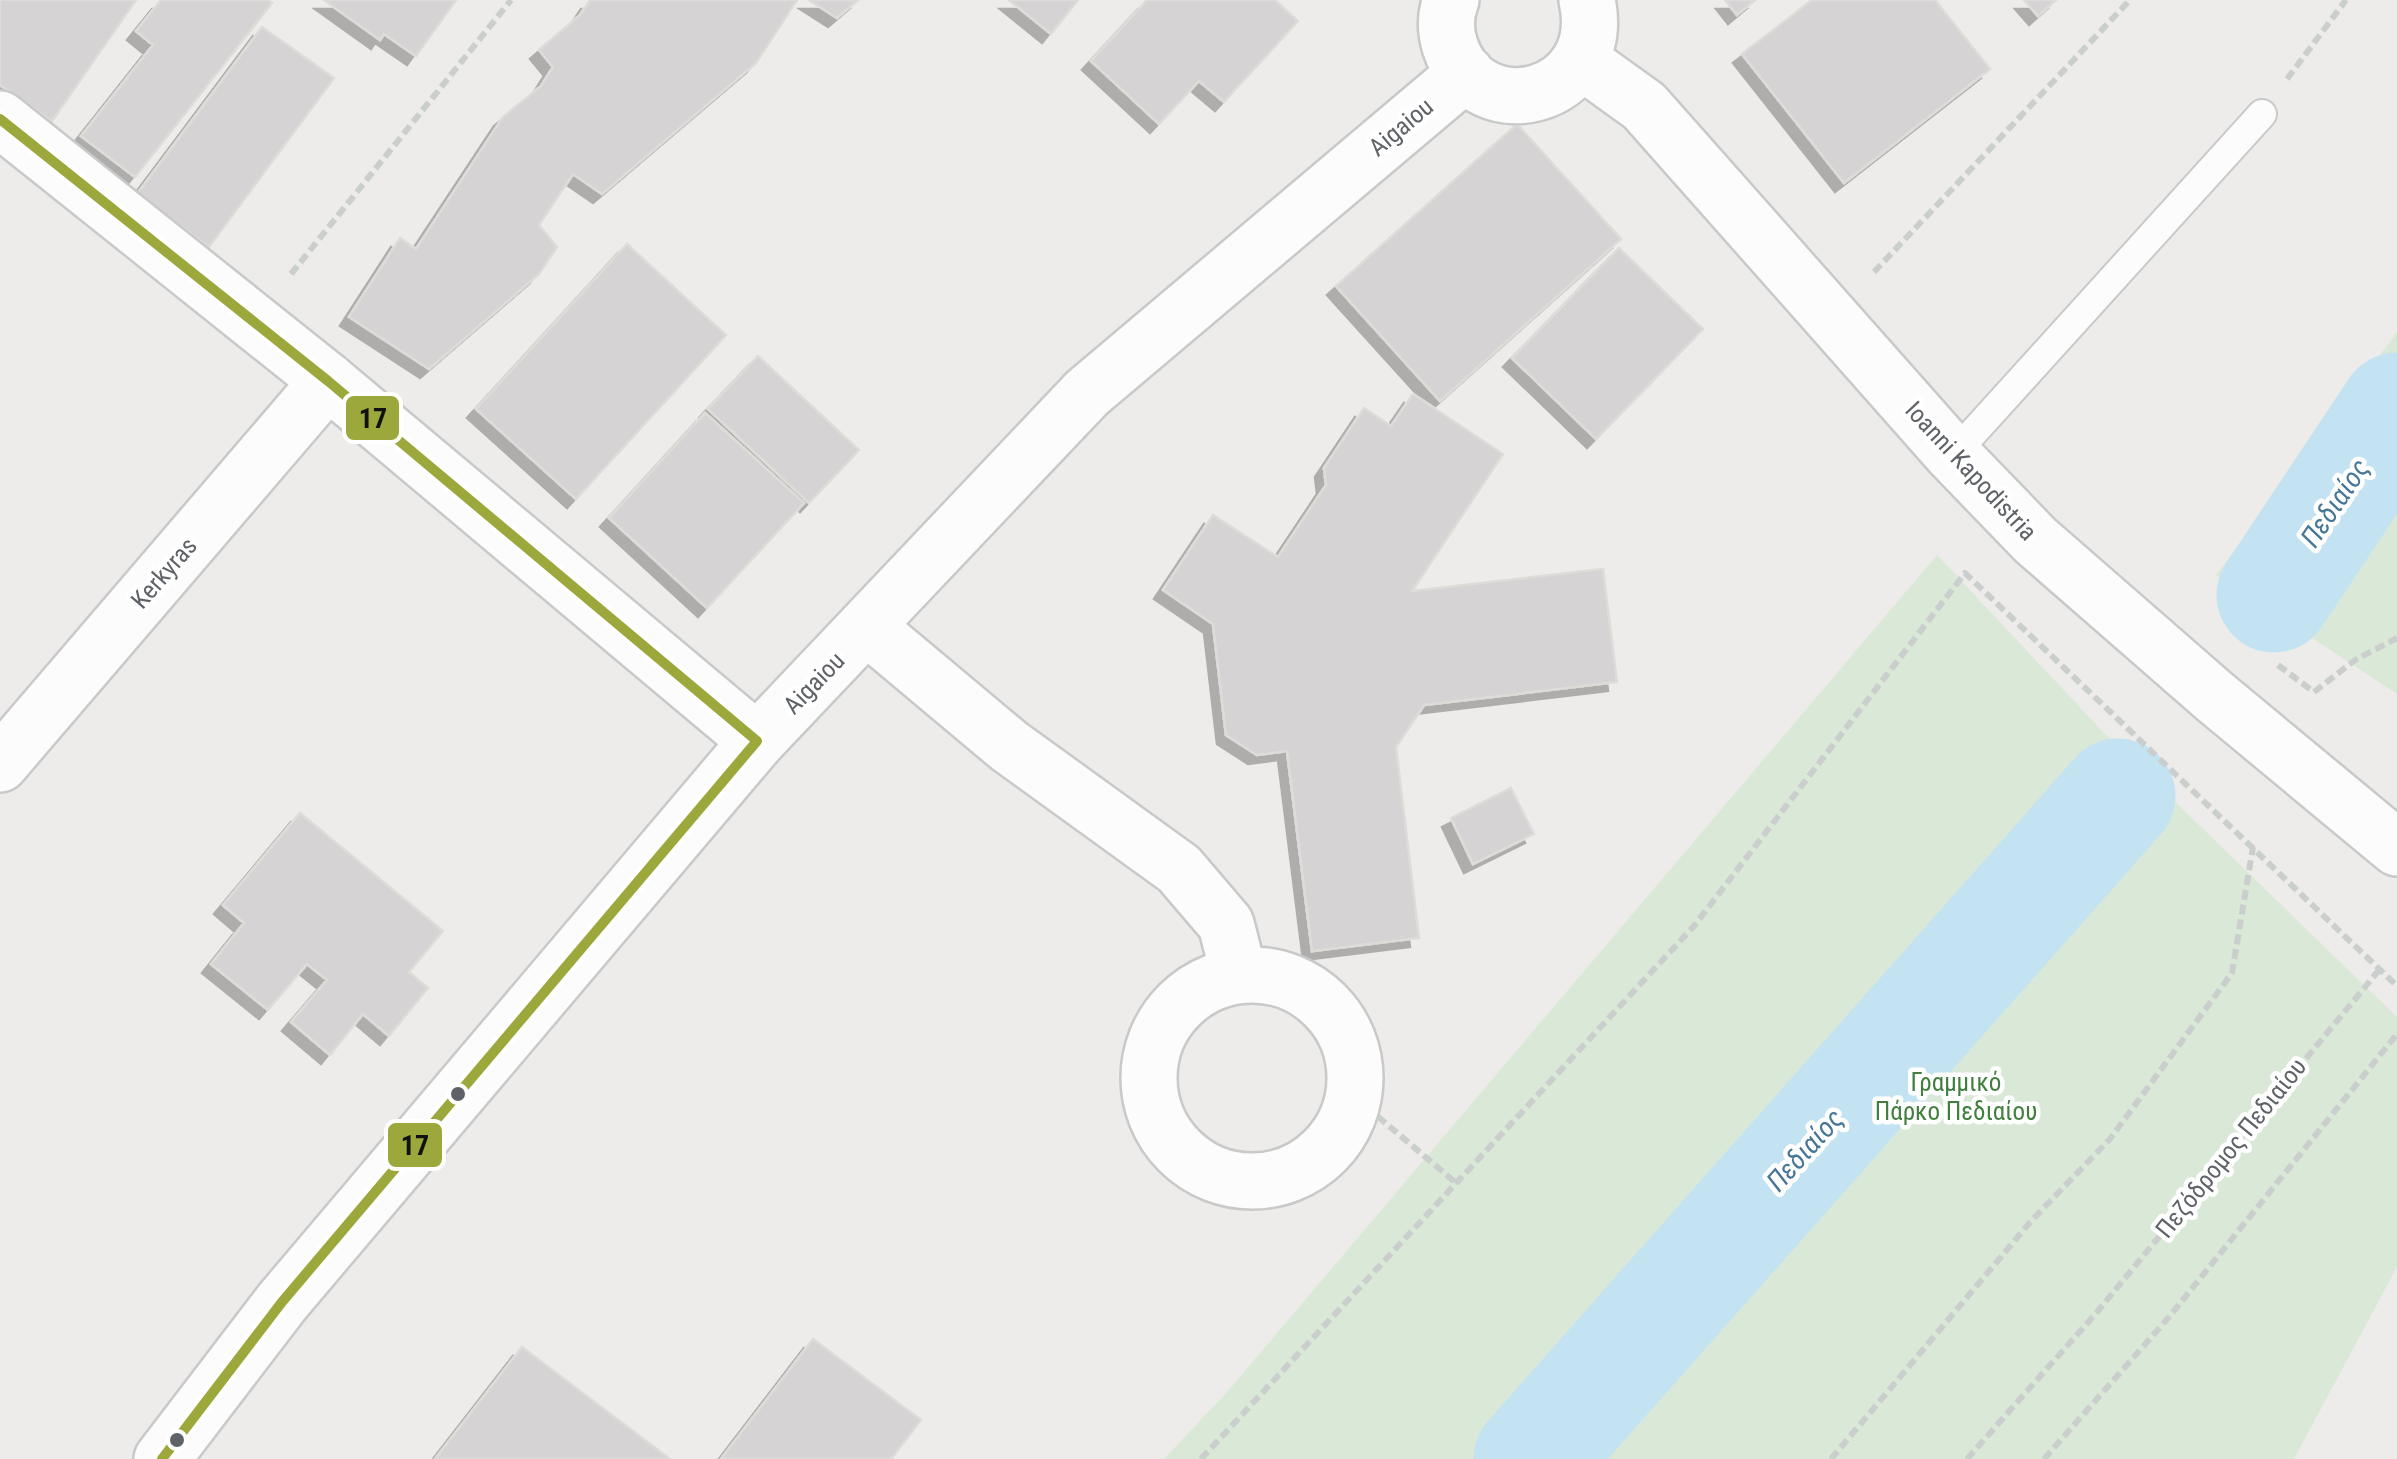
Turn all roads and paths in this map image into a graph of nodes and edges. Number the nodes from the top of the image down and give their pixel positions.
1 (511, 0) edge
2 (1451, 0) edge
3 (1586, 0) edge
4 (2130, 0) edge
5 (2346, 0) edge
6 (1580, 60) junction
7 (1466, 73) junction
8 (2262, 114) joint
9 (0, 119) edge
10 (1869, 276) dead end
11 (253, 322) junction
12 (328, 381) junction
13 (1953, 455) junction
14 (867, 627) junction
15 (2397, 638) edge
16 (2271, 659) dead end
17 (758, 741) junction
18 (0, 764) edge
19 (2253, 846) junction
20 (2397, 848) edge
21 (2379, 970) junction
22 (1238, 975) junction
23 (2397, 986) edge
24 (2397, 1034) edge
25 (1355, 1097) junction
26 (1456, 1183) junction
27 (162, 1459) edge
28 (1201, 1459) edge
29 (1831, 1459) edge
30 (1967, 1459) edge
31 (2044, 1459) edge

1 - 11 path
2 - 7 street
3 - 6 street
4 - 10 path
5 - 8 path
6 - 7 street
6 - 13 street, Ioanni Kapodistria
7 - 14 street, Aigaiou
8 - 13 lane
9 - 11 street
11 - 12 street
12 - 17 street
12 - 18 street, Kerkyras
13 - 20 street, Ioanni Kapodistria
14 - 17 street, Aigaiou
14 - 22 street
15 - 16 path
17 - 27 street, Aigaiou
19 - 21 path
19 - 26 path
19 - 29 path
21 - 23 path
21 - 30 path, Πεζόδρομος Πεδιαίου
22 - 25 street
22 - 25 street
24 - 31 path
25 - 26 path
26 - 28 path

